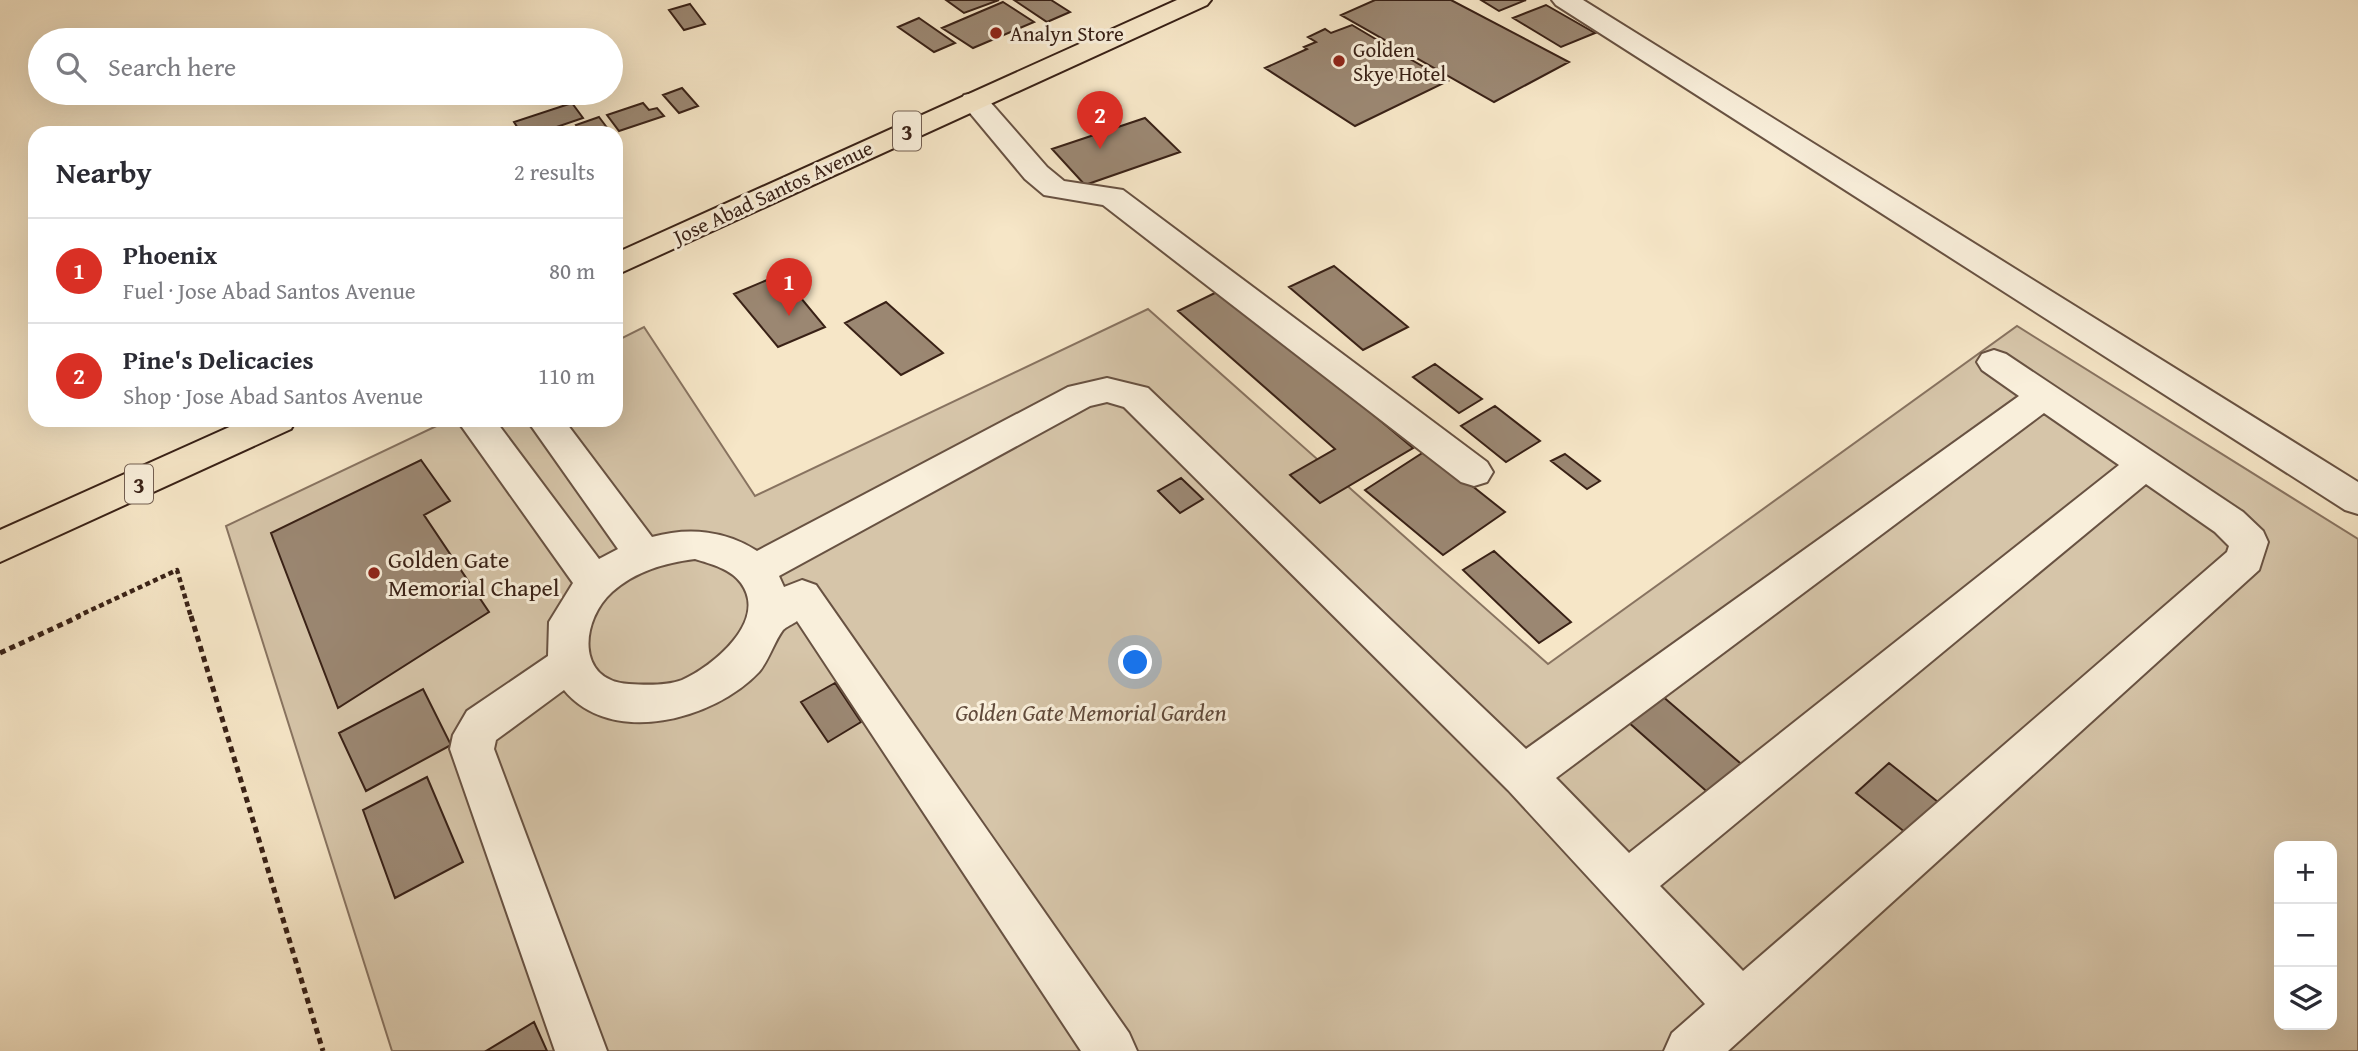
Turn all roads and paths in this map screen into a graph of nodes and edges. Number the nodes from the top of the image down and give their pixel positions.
1 (1198, 0) edge
2 (1565, 0) edge
3 (974, 101) junction
4 (623, 262) edge
5 (1994, 362) dead end
6 (2043, 396) junction
7 (263, 427) edge
8 (480, 427) edge
9 (550, 427) edge
10 (2144, 465) junction
11 (1474, 472) dead end
12 (2358, 500) edge
13 (0, 547) edge
14 (643, 554) junction
15 (756, 570) junction
16 (595, 583) junction
17 (768, 619) junction
18 (0, 653) edge
19 (569, 664) junction
20 (1524, 776) junction
21 (1625, 885) junction
22 (1741, 1005) junction
23 (323, 1051) edge
24 (580, 1051) edge
25 (1111, 1051) edge
26 (1690, 1051) edge

1 - 3 highway, Jose Abad Santos Avenue / 3
2 - 12 street
3 - 4 highway, Jose Abad Santos Avenue / 3
3 - 11 street
5 - 6 street
6 - 10 street
6 - 20 street
7 - 13 highway, 3
8 - 16 street
9 - 14 street
10 - 21 street
10 - 22 street
14 - 15 street
14 - 16 street
15 - 17 street
15 - 20 street
16 - 19 street
17 - 19 street
17 - 25 street
18 - 23 path
19 - 24 street
20 - 21 street
21 - 22 street
22 - 26 street

